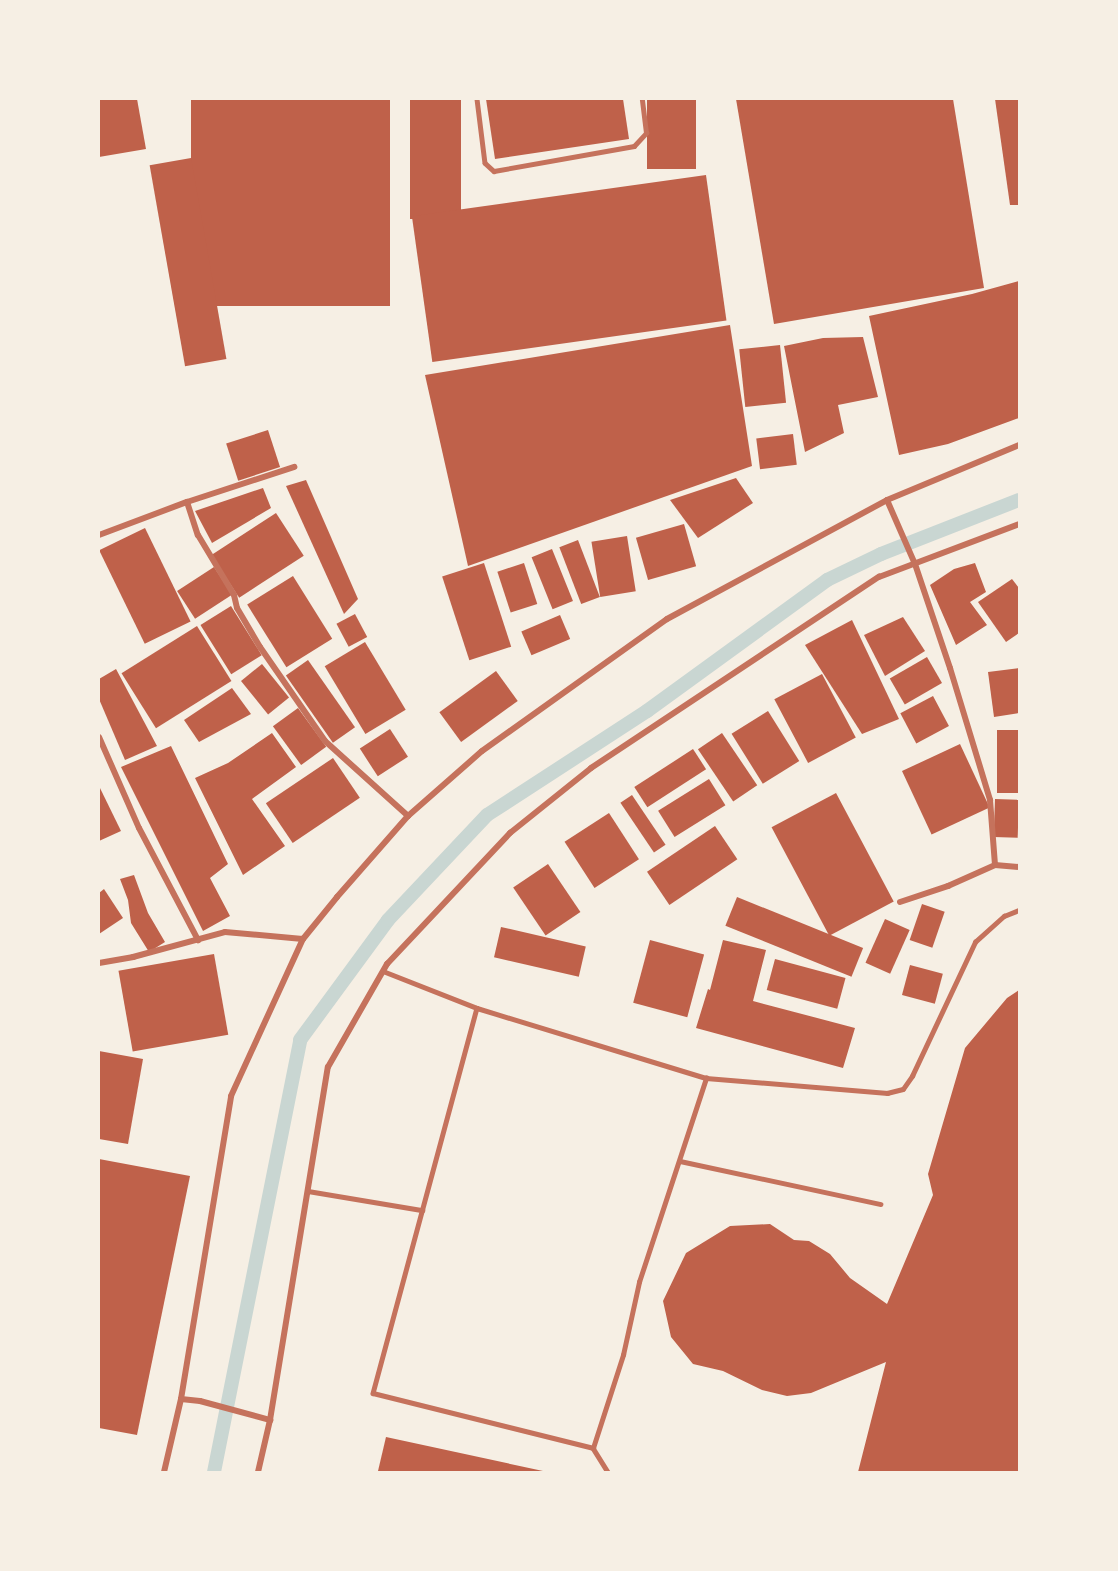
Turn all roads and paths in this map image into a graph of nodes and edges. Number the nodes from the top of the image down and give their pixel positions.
1 (477, 99) edge
2 (642, 99) edge
3 (1019, 445) edge
4 (294, 467) dead end
5 (887, 500) junction
6 (187, 502) junction
7 (1019, 524) edge
8 (99, 535) edge
9 (915, 564) junction
10 (99, 736) edge
11 (408, 816) junction
12 (994, 865) junction
13 (1019, 867) edge
14 (900, 902) dead end
15 (1019, 910) edge
16 (303, 939) junction
17 (198, 940) junction
18 (99, 963) edge
19 (383, 971) junction
20 (477, 1008) junction
21 (706, 1078) junction
22 (680, 1161) junction
23 (308, 1191) junction
24 (880, 1204) dead end
25 (422, 1210) junction
26 (181, 1399) junction
27 (270, 1420) junction
28 (593, 1448) junction
29 (164, 1472) edge
30 (258, 1472) edge
31 (608, 1472) edge

1 - 2 lane
3 - 5 street
4 - 6 street
5 - 9 street
5 - 11 street
6 - 8 street
6 - 11 street
7 - 9 street
9 - 12 street
9 - 19 street
10 - 17 street
11 - 16 street
12 - 13 street
12 - 14 street
15 - 21 lane
16 - 17 street
16 - 26 street
17 - 18 street
19 - 20 lane
19 - 23 street
20 - 21 lane
20 - 25 lane
21 - 22 lane
22 - 24 lane
22 - 28 lane
23 - 25 lane
23 - 27 street
25 - 28 lane
26 - 27 street
26 - 29 street
27 - 30 street
28 - 31 lane

